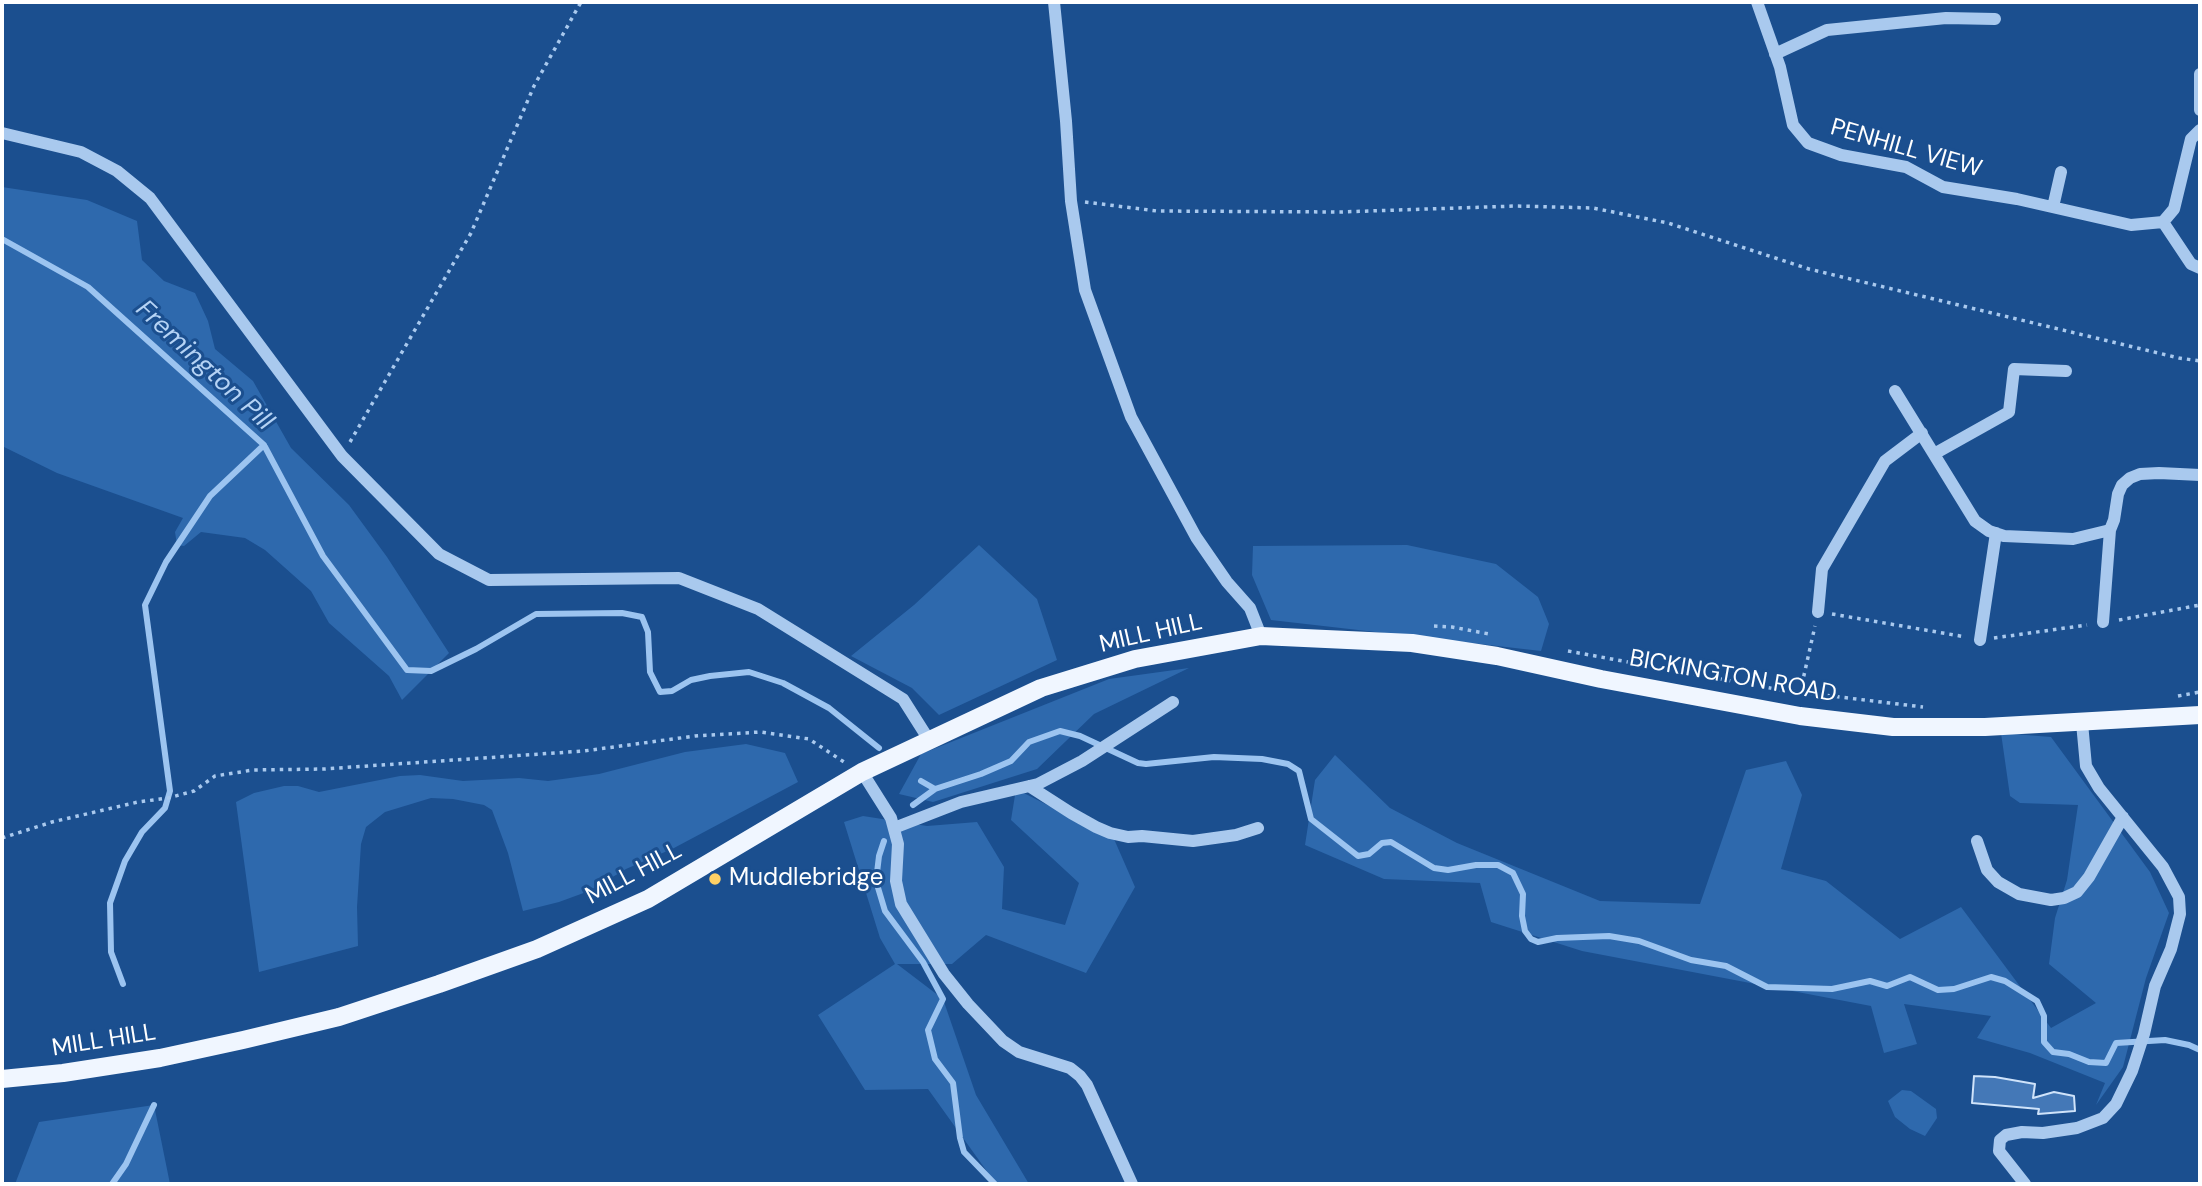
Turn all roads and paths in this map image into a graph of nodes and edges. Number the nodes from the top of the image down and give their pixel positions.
1 (581, 2) edge
2 (1054, 2) edge
3 (1757, 2) edge
4 (1995, 19) dead end
5 (1775, 54) junction
6 (2200, 74) edge
7 (2200, 110) edge
8 (2200, 130) edge
9 (2, 133) edge
10 (2061, 172) dead end
11 (1071, 201) junction
12 (2053, 208) junction
13 (2163, 222) junction
14 (2200, 268) edge
15 (2200, 360) edge
16 (2066, 371) dead end
17 (1895, 391) dead end
18 (1922, 433) junction
19 (1934, 454) junction
20 (342, 456) junction
21 (2200, 472) edge
22 (2110, 530) junction
23 (1996, 533) junction
24 (1818, 612) junction
25 (2103, 622) dead end
26 (1426, 626) dead end
27 (1490, 635) dead end
28 (1261, 636) junction
29 (1980, 640) joint
30 (1567, 651) dead end
31 (2200, 692) edge
32 (1800, 693) junction
33 (2174, 697) dead end
34 (1173, 702) dead end
35 (1928, 708) dead end
36 (2200, 715) edge
37 (2082, 723) junction
38 (929, 740) junction
39 (862, 772) junction
40 (1029, 786) junction
41 (2123, 817) junction
42 (894, 828) junction
43 (1258, 828) dead end
44 (2, 838) edge
45 (1976, 841) dead end
46 (2, 1079) edge
47 (1132, 1184) edge
48 (2025, 1184) edge

1 - 20 path
2 - 11 street
3 - 5 street, PENHILL VIEW
4 - 5 street
5 - 12 street, PENHILL VIEW
6 - 7 street
8 - 13 street
9 - 20 street
10 - 12 street
11 - 15 path
11 - 28 street
12 - 13 street, PENHILL VIEW
13 - 14 street
16 - 19 street
17 - 18 street
18 - 19 street
18 - 24 street
19 - 23 street
20 - 38 street
21 - 22 street
22 - 23 street
22 - 25 street
23 - 29 street
24 - 29 path
24 - 32 path
26 - 27 path
28 - 37 main road, BICKINGTON ROAD
28 - 38 main road, MILL HILL
30 - 32 path
31 - 33 path
32 - 35 path
34 - 40 street
36 - 37 main road, BICKINGTON ROAD
37 - 41 street
38 - 39 main road, MILL HILL
39 - 42 street
39 - 44 path
39 - 46 main road, MILL HILL
40 - 42 street
40 - 43 street
41 - 45 street
41 - 48 street
42 - 47 street

